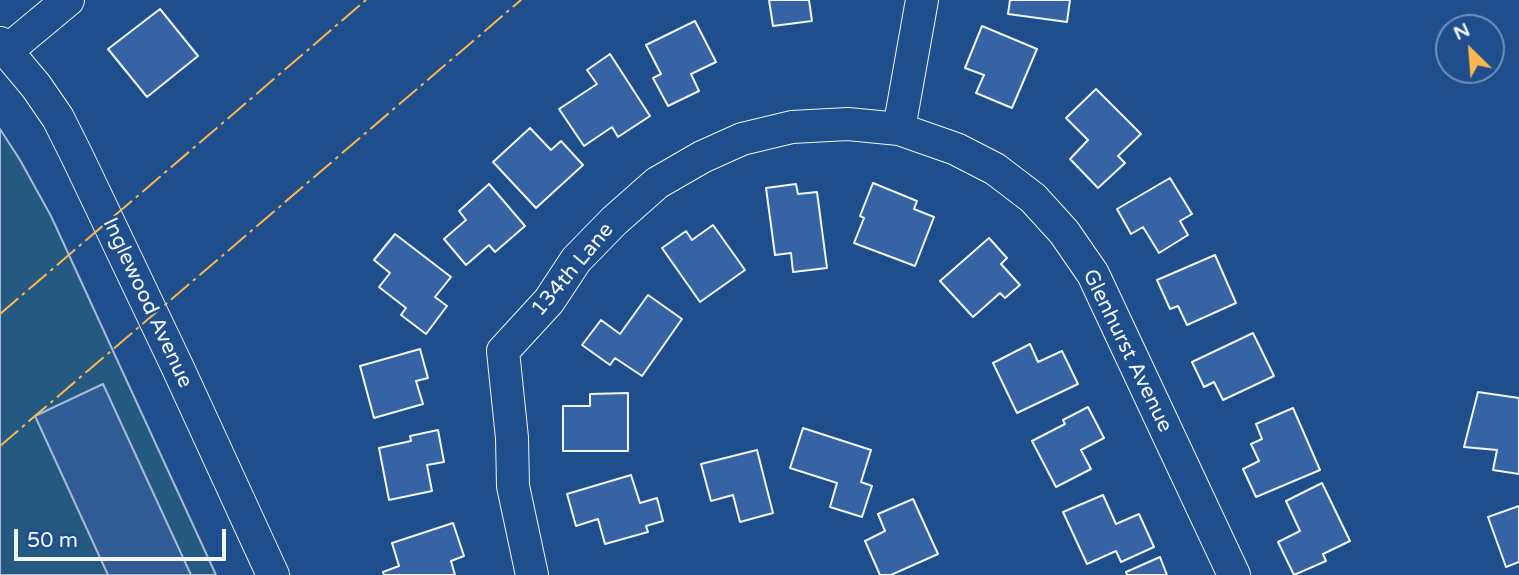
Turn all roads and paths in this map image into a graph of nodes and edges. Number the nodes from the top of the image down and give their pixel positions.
1 (68, 0) edge
2 (922, 0) edge
3 (4, 47) edge
4 (899, 129) junction
5 (273, 575) edge
6 (532, 575) edge
7 (1234, 575) edge

1 - 3 street
2 - 4 street
3 - 5 street, Inglewood Avenue
4 - 6 street, 134th Lane
4 - 7 street, Glenhurst Avenue

